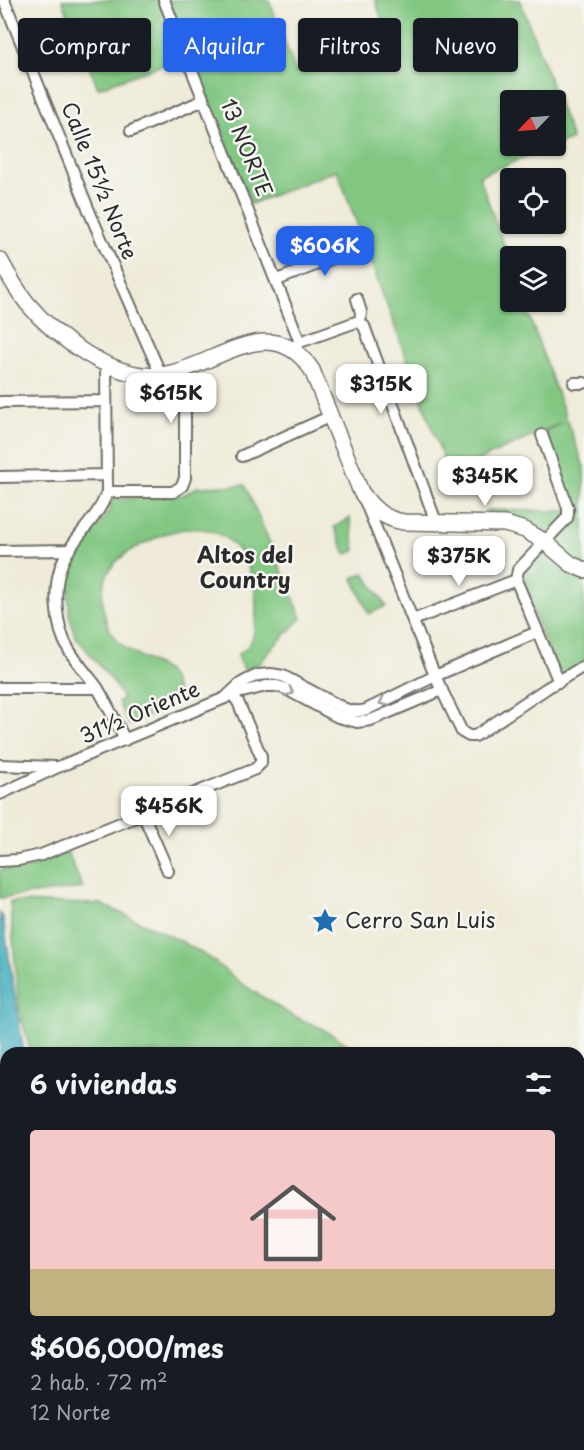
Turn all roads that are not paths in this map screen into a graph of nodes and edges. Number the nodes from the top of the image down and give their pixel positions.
1 (4, 0) edge
2 (164, 0) edge
3 (204, 100) junction
4 (131, 131) dead end
5 (356, 249) dead end
6 (0, 260) edge
7 (277, 280) junction
8 (357, 299) dead end
9 (360, 323) junction
10 (296, 345) junction
11 (106, 364) junction
12 (185, 369) junction
13 (161, 375) junction
14 (106, 400) junction
15 (0, 402) edge
16 (331, 416) junction
17 (542, 435) dead end
18 (242, 456) dead end
19 (107, 475) junction
20 (0, 477) edge
21 (107, 492) junction
22 (361, 492) junction
23 (436, 522) junction
24 (545, 542) junction
25 (69, 550) junction
26 (0, 551) edge
27 (584, 570) edge
28 (516, 580) junction
29 (413, 620) junction
30 (537, 632) junction
31 (584, 666) edge
32 (435, 676) junction
33 (559, 682) junction
34 (0, 688) edge
35 (97, 688) junction
36 (442, 690) junction
37 (232, 692) junction
38 (354, 716) junction
39 (125, 740) junction
40 (0, 765) edge
41 (58, 767) junction
42 (0, 794) edge
43 (143, 814) junction
44 (0, 861) edge
45 (168, 871) dead end

1 - 13 street, Calle 15½ Norte
2 - 3 street, 13 NORTE
3 - 4 street
3 - 7 street, 13 NORTE
5 - 7 street
6 - 11 street
7 - 10 street, 13 NORTE
8 - 9 street
9 - 10 street
9 - 23 street
10 - 12 street
10 - 16 street, 13 NORTE
11 - 13 street
11 - 14 street
12 - 13 street
12 - 21 street
14 - 15 street
14 - 19 street
16 - 18 street
16 - 22 street, 13 NORTE
17 - 24 street
19 - 20 street
19 - 21 street
21 - 25 street
22 - 23 street
22 - 29 street, 13 NORTE
23 - 24 street
24 - 27 street
24 - 28 street
25 - 26 street
25 - 35 street
28 - 29 street
28 - 30 street
29 - 32 street, 13 NORTE
30 - 32 street
30 - 33 street
31 - 33 street
32 - 36 street, 13 NORTE
32 -> 38 street
33 - 36 street, 13 NORTE
34 - 35 street
35 - 39 street
36 - 38 street
37 - 38 street, 31½ Oriente
37 - 39 street, 31½ Oriente
37 - 43 street
39 - 41 street, 31½ Oriente
40 - 41 street, 31½ Oriente
41 - 42 street, 31½ Oriente
43 - 44 street
43 - 45 street

